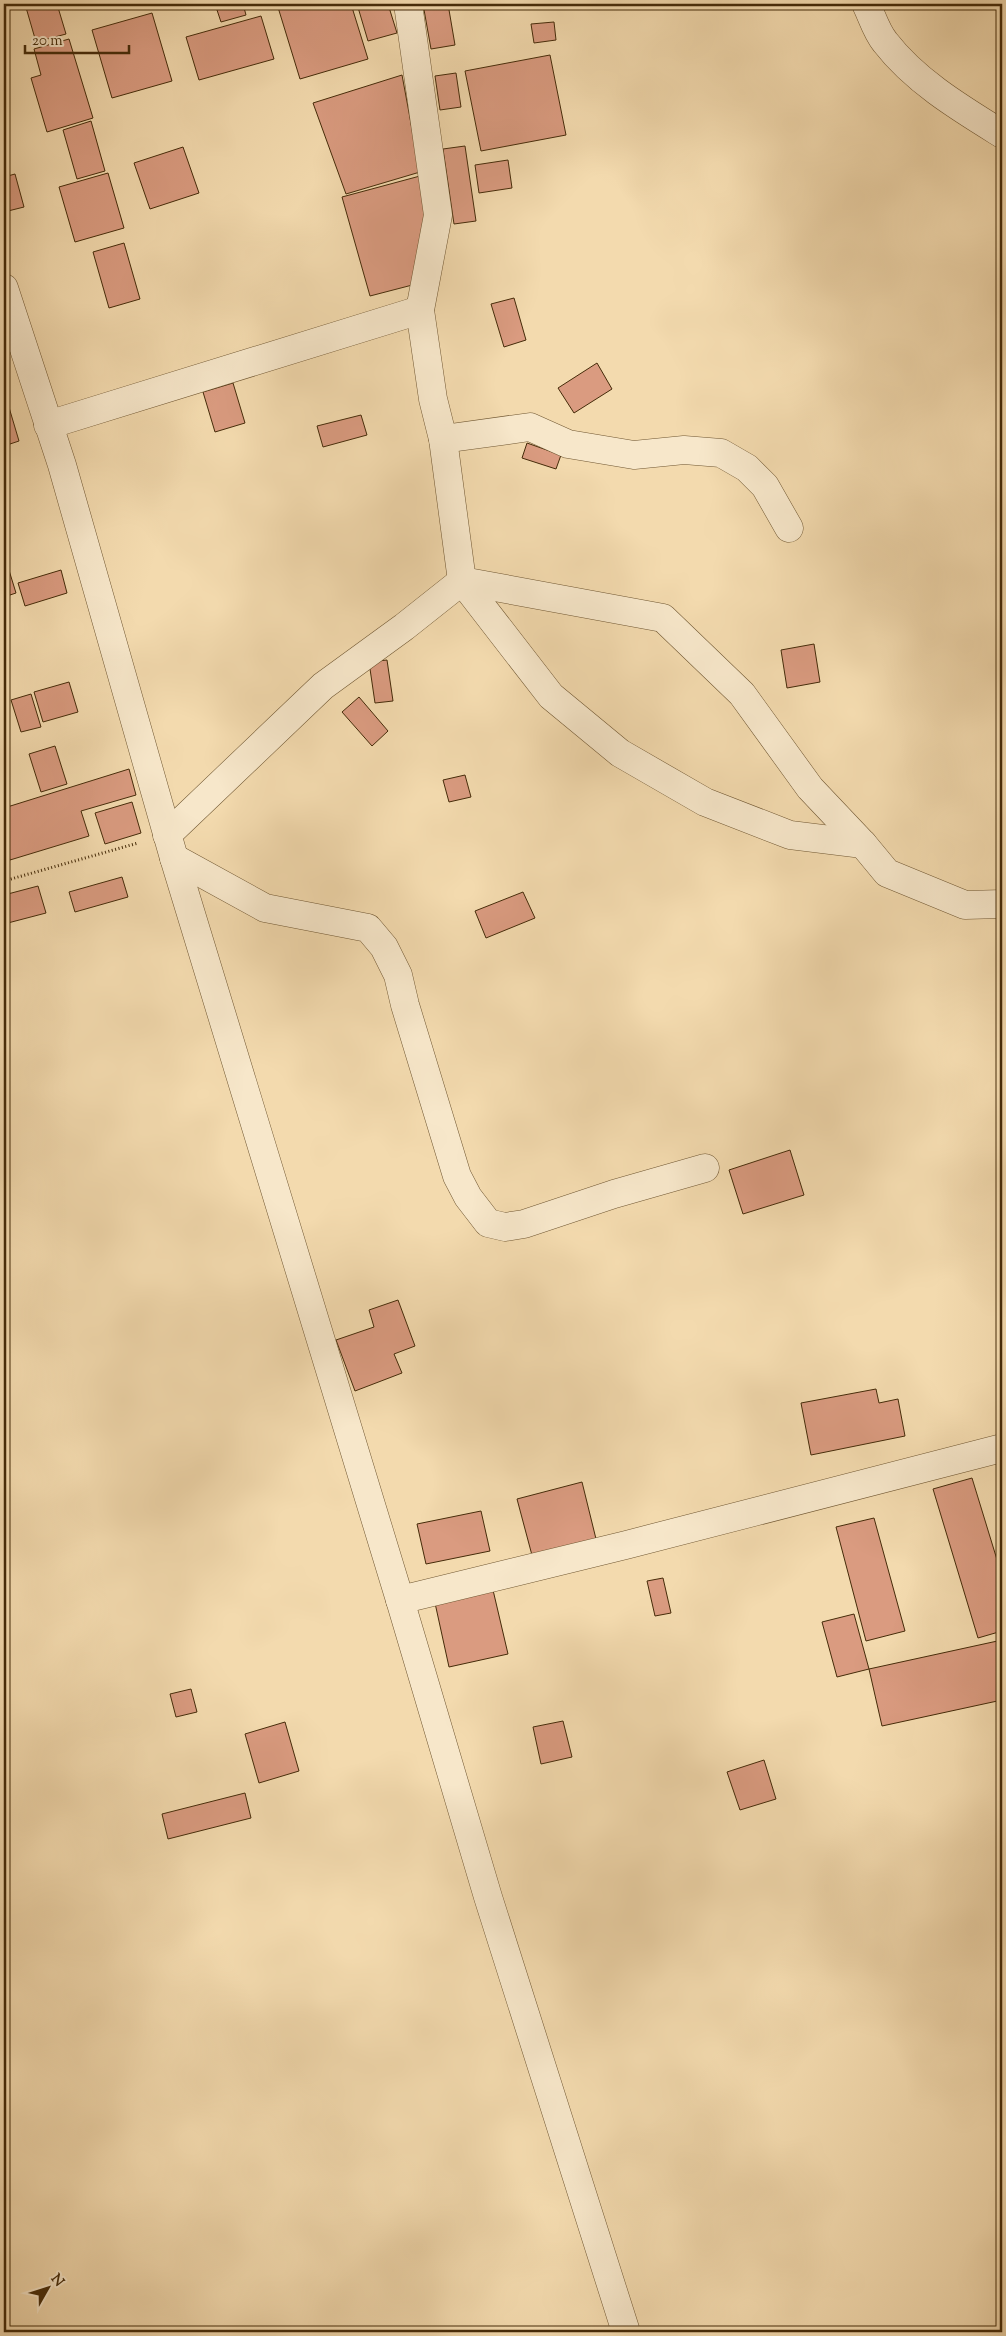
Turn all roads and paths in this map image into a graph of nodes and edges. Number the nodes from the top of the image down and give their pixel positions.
1 (408, 4) edge
2 (866, 4) edge
3 (1002, 134) edge
4 (5, 293) edge
5 (420, 310) junction
6 (48, 425) junction
7 (443, 439) junction
8 (789, 528) dead end
9 (462, 581) junction
10 (863, 844) junction
11 (170, 847) junction
12 (4, 881) edge
13 (1002, 904) edge
14 (705, 1168) dead end
15 (1002, 1448) edge
16 (400, 1600) junction
17 (626, 2332) edge

1 - 5 street
2 - 3 street
4 - 6 street
5 - 6 street
5 - 7 street
6 - 11 street
7 - 8 street
7 - 9 street
9 - 10 street
9 - 10 street
9 - 11 street
10 - 13 street
11 - 12 path
11 - 14 street
11 - 16 street
15 - 16 street
16 - 17 street

